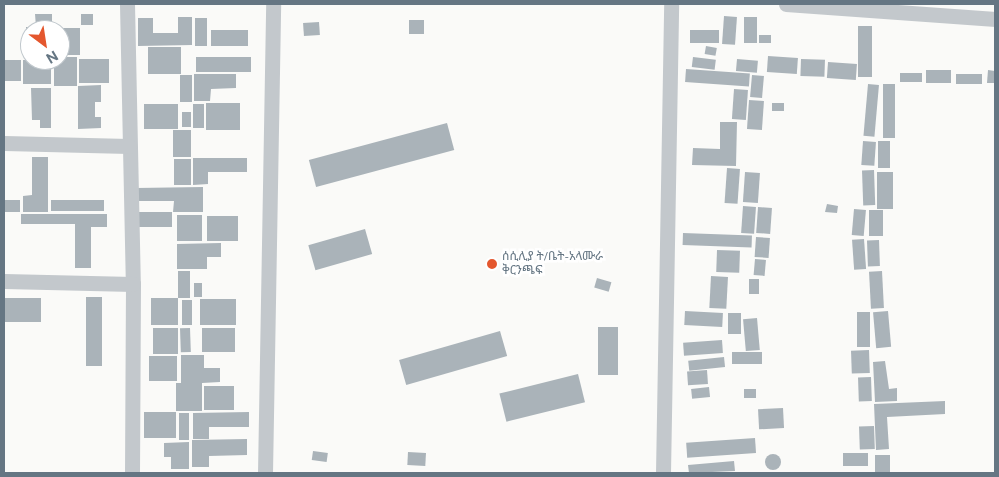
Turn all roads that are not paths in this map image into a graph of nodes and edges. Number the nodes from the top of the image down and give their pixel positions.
1 (128, 4) edge
2 (274, 4) edge
3 (671, 4) edge
4 (786, 4) edge
5 (995, 19) edge
6 (4, 143) edge
7 (129, 146) junction
8 (4, 281) edge
9 (133, 284) junction
10 (132, 473) edge
11 (265, 473) edge
12 (664, 473) edge

1 - 7 street
2 - 11 street
3 - 12 street
4 - 5 street
6 - 7 street
7 - 9 street
8 - 9 street
9 - 10 street

